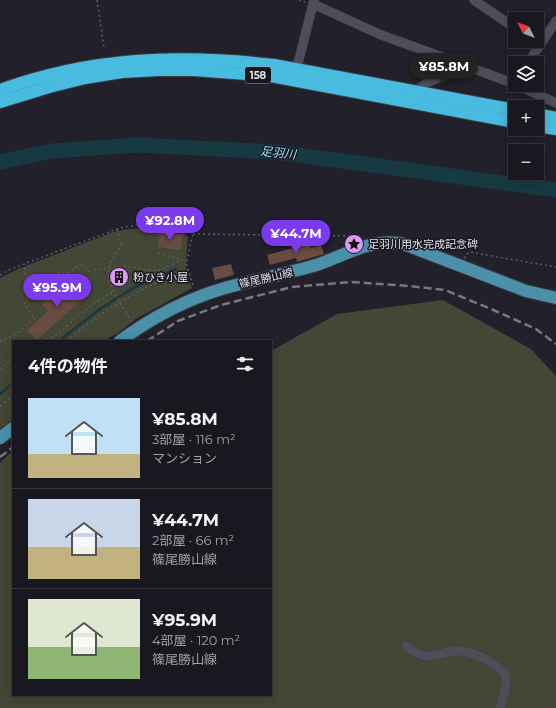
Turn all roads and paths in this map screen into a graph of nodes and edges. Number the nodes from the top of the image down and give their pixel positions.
1 (97, 0) edge
2 (474, 0) edge
3 (313, 2) edge
4 (556, 21) edge
5 (508, 23) edge
6 (544, 34) edge
7 (104, 47) dead end
8 (466, 67) junction
9 (295, 75) junction
10 (508, 82) edge
11 (0, 90) edge
12 (414, 92) junction
13 (532, 92) edge
14 (0, 102) edge
15 (556, 103) edge
16 (508, 109) edge
17 (544, 115) edge
18 (556, 118) edge
19 (508, 121) edge
20 (544, 127) edge
21 (556, 129) edge
22 (117, 228) junction
23 (193, 234) junction
24 (365, 236) dead end
25 (158, 253) dead end
26 (182, 260) junction
27 (187, 261) junction
28 (24, 264) junction
29 (459, 266) junction
30 (556, 267) edge
31 (108, 268) junction
32 (188, 270) junction
33 (69, 273) junction
34 (0, 275) edge
35 (68, 278) dead end
36 (33, 290) junction
37 (114, 291) junction
38 (199, 297) junction
39 (556, 298) edge
40 (120, 302) junction
41 (136, 329) junction
42 (44, 340) edge
43 (68, 340) edge
44 (121, 340) edge
45 (0, 341) edge
46 (12, 359) edge
47 (0, 369) edge
48 (12, 398) edge
49 (0, 406) edge
50 (12, 429) edge
51 (0, 438) edge
52 (406, 646) dead end
53 (500, 708) edge

1 - 7 path
2 - 5 street
3 - 8 street
3 - 9 street
4 - 6 street
8 - 10 street
8 - 12 street
9 - 11 highway, 158
9 - 12 highway, 158
9 - 14 highway, 158
9 - 19 highway, 158
12 - 16 highway, 158
13 - 15 street
17 - 18 highway
20 - 21 highway
22 - 23 path
22 - 28 path
22 - 31 path
23 - 24 path
23 - 27 path
25 - 26 path
26 - 27 path
26 - 31 path
27 - 32 path
28 - 34 path
28 - 36 path
29 - 30 path
29 - 38 main road, 篠尾勝山線
29 - 39 main road, 篠尾勝山線
31 - 33 path
31 - 37 path
32 - 38 path
32 - 40 path
33 - 35 path
33 - 36 path
36 - 45 path
37 - 40 path
37 - 42 path
38 - 41 main road, 篠尾勝山線
40 - 41 path
40 - 43 path
41 - 44 main road, 篠尾勝山線
46 - 47 path
48 - 49 path
50 - 51 main road
52 - 53 street

